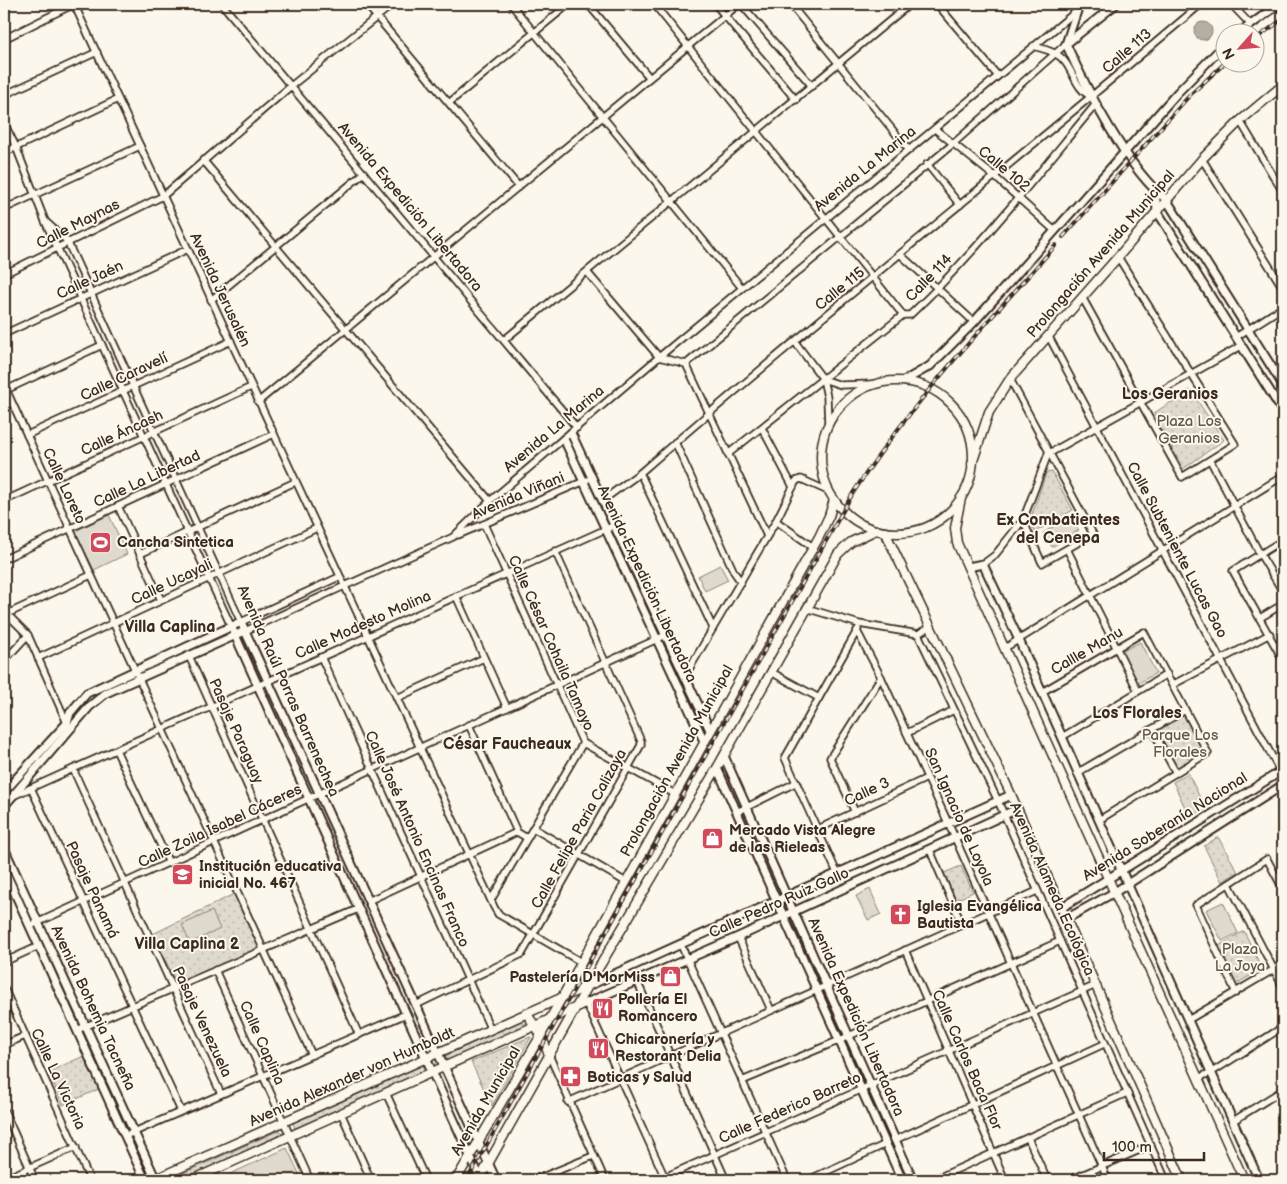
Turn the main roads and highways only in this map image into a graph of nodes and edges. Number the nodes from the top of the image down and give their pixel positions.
1 (1280, 87) edge
2 (972, 464) junction
3 (961, 498) junction
4 (834, 500) junction
5 (876, 530) junction
6 (885, 532) junction
7 (588, 986) junction
8 (561, 998) junction
9 (577, 1007) junction
10 (526, 1014) junction
11 (550, 1018) junction
12 (534, 1025) junction
13 (541, 1035) junction
14 (549, 1055) junction
15 (211, 1176) edge
16 (155, 1180) edge
17 (192, 1180) edge
18 (456, 1180) edge
19 (480, 1180) edge
20 (1182, 1180) edge
21 (1244, 1180) edge

1 - 2 main road, Prolongación Avenida Municipal
2 - 3 main road, Prolongación Avenida Municipal
2 - 4 main road, Prolongación Avenida Municipal
3 - 6 main road, Prolongación Avenida Municipal
3 - 21 main road
4 - 5 main road, Prolongación Avenida Municipal
4 - 8 main road, Prolongación Avenida Municipal
5 - 6 main road, Prolongación Avenida Municipal
5 - 7 main road
6 - 20 main road, Avenida Alameda Ecológica
7 - 8 main road, Calle Pedro Ruiz Gallo
7 - 9 main road
8 - 10 main road, Avenida Alexander von Humboldt
8 - 11 main road, Prolongación Avenida Municipal
9 - 11 main road, Calle Pedro Ruiz Gallo
9 - 14 main road
10 - 12 main road
10 - 16 main road, Avenida Alexander von Humboldt
11 - 12 main road, Avenida Alexander von Humboldt
11 - 13 main road, Prolongación Avenida Municipal
12 - 13 main road
12 - 15 main road, Avenida Alexander von Humboldt
13 - 14 main road
13 - 18 main road, Avenida Municipal
14 - 19 main road
15 - 17 main road, Avenida Alexander von Humboldt

